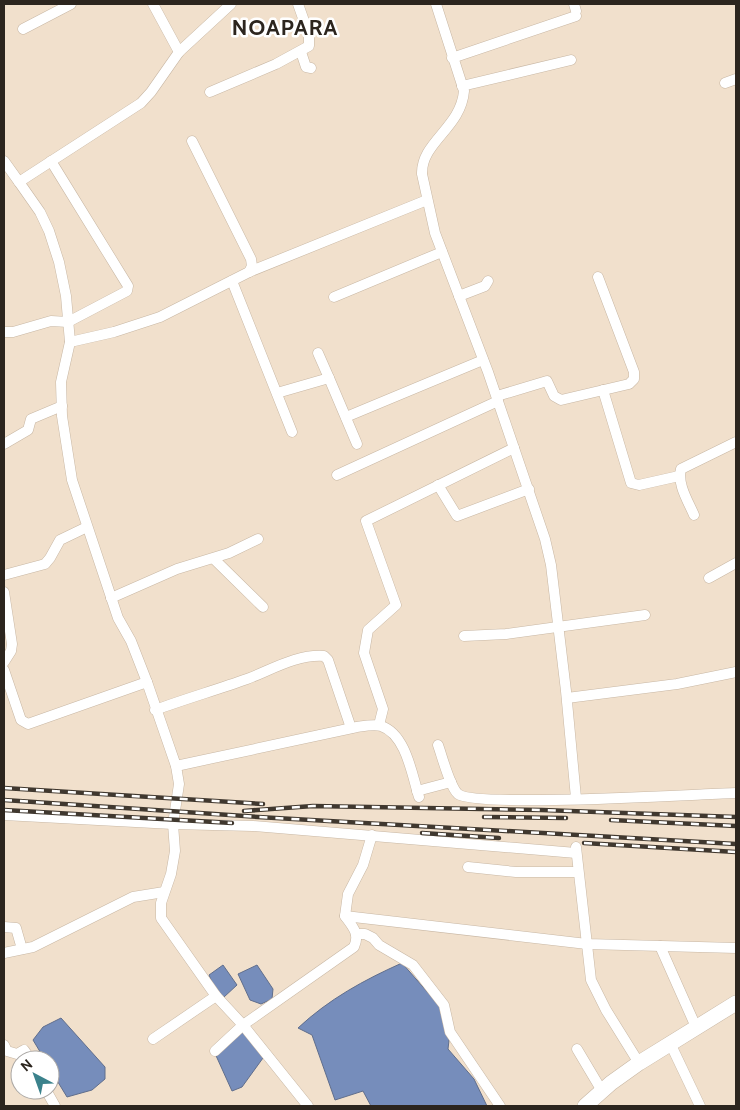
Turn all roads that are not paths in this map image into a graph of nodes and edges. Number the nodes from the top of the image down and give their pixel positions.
1 (71, 4) edge
2 (153, 4) edge
3 (231, 4) edge
4 (298, 4) edge
5 (436, 4) edge
6 (575, 10) edge
7 (23, 29) dead end
8 (179, 52) junction
9 (301, 52) junction
10 (452, 58) junction
11 (571, 60) dead end
12 (311, 68) dead end
13 (736, 79) edge
14 (725, 82) dead end
15 (462, 86) junction
16 (210, 92) dead end
17 (192, 141) dead end
18 (4, 161) edge
19 (51, 161) junction
20 (19, 182) junction
21 (427, 200) junction
22 (442, 252) junction
23 (249, 272) junction
24 (598, 277) dead end
25 (232, 281) junction
26 (488, 281) dead end
27 (459, 296) junction
28 (334, 297) dead end
29 (68, 322) junction
30 (4, 332) edge
31 (70, 342) junction
32 (318, 353) dead end
33 (484, 360) junction
34 (329, 378) junction
35 (603, 390) junction
36 (277, 393) junction
37 (497, 399) junction
38 (62, 406) junction
39 (346, 417) junction
40 (292, 432) dead end
41 (736, 442) edge
42 (4, 444) edge
43 (357, 444) dead end
44 (514, 448) junction
45 (337, 475) dead end
46 (679, 476) junction
47 (438, 485) junction
48 (529, 489) junction
49 (694, 514) dead end
50 (87, 527) junction
51 (258, 539) dead end
52 (214, 559) junction
53 (736, 563) edge
54 (4, 575) edge
55 (709, 578) dead end
56 (4, 592) edge
57 (111, 598) junction
58 (263, 608) dead end
59 (645, 614) dead end
60 (557, 626) junction
61 (464, 636) dead end
62 (4, 662) edge
63 (4, 670) edge
64 (736, 672) edge
65 (147, 682) junction
66 (567, 698) junction
67 (155, 710) junction
68 (379, 725) junction
69 (351, 728) junction
70 (438, 745) dead end
71 (176, 766) junction
72 (451, 782) junction
73 (736, 793) edge
74 (576, 798) junction
75 (4, 815) edge
76 (173, 824) junction
77 (372, 835) junction
78 (468, 867) dead end
79 (578, 872) junction
80 (164, 892) junction
81 (345, 916) junction
82 (4, 927) edge
83 (356, 934) junction
84 (587, 944) junction
85 (660, 946) junction
86 (736, 948) edge
87 (22, 949) junction
88 (4, 953) edge
89 (216, 996) junction
90 (736, 1004) edge
91 (243, 1025) junction
92 (696, 1027) junction
93 (153, 1039) dead end
94 (670, 1044) junction
95 (577, 1049) dead end
96 (215, 1051) dead end
97 (639, 1063) junction
98 (602, 1091) junction
99 (308, 1106) edge
100 (500, 1106) edge
101 (585, 1106) edge
102 (700, 1106) edge

1 - 7 street
2 - 8 street
3 - 8 street
4 - 9 street
5 - 10 street
6 - 10 street
8 - 19 street
9 - 12 street
9 - 16 street
10 - 15 street
11 - 15 street
13 - 14 street
15 - 21 street
17 - 23 street
18 - 20 street
19 - 20 street
19 - 29 street
20 - 29 street
21 - 22 street
21 - 23 street
22 - 27 street
22 - 28 street
23 - 25 street
24 - 35 street
25 - 31 street
25 - 36 street
26 - 27 street
27 - 33 street
29 - 30 street
29 - 31 street
31 - 38 street
32 - 34 street
33 - 37 street
33 - 39 street
34 - 36 street
34 - 39 street
35 - 37 street
35 - 46 street
36 - 40 street
37 - 44 street
37 - 45 street
38 - 42 street
38 - 50 street
39 - 43 street
41 - 46 street
44 - 47 street
44 - 48 street
46 - 49 street
47 - 48 street
47 - 68 street
48 - 60 street
50 - 54 street
50 - 57 street
51 - 52 street
52 - 57 street
52 - 58 street
53 - 55 street
56 - 62 street
57 - 65 street
59 - 60 street
60 - 61 street
60 - 66 street
63 - 65 street
64 - 66 street
65 - 67 street
66 - 74 street
67 - 69 street
67 - 71 street
68 - 69 street
68 - 72 street
69 - 71 street
70 - 72 street
71 - 76 street
72 - 74 street
73 - 74 street
75 - 76 street
76 - 77 street
76 - 80 street
77 - 79 street
77 - 81 street
78 - 79 street
79 - 84 street
80 - 87 street
80 - 89 street
81 - 83 street
81 - 84 street
82 - 87 street
83 - 91 street
83 - 100 street
84 - 85 street
84 - 97 street
85 - 86 street
85 - 92 street
87 - 88 street
89 - 91 street
89 - 93 street
90 - 92 main road
91 - 96 street
91 - 99 street
92 - 94 main road
94 - 97 main road
94 - 102 street
95 - 98 street
97 - 98 main road
98 - 101 main road

